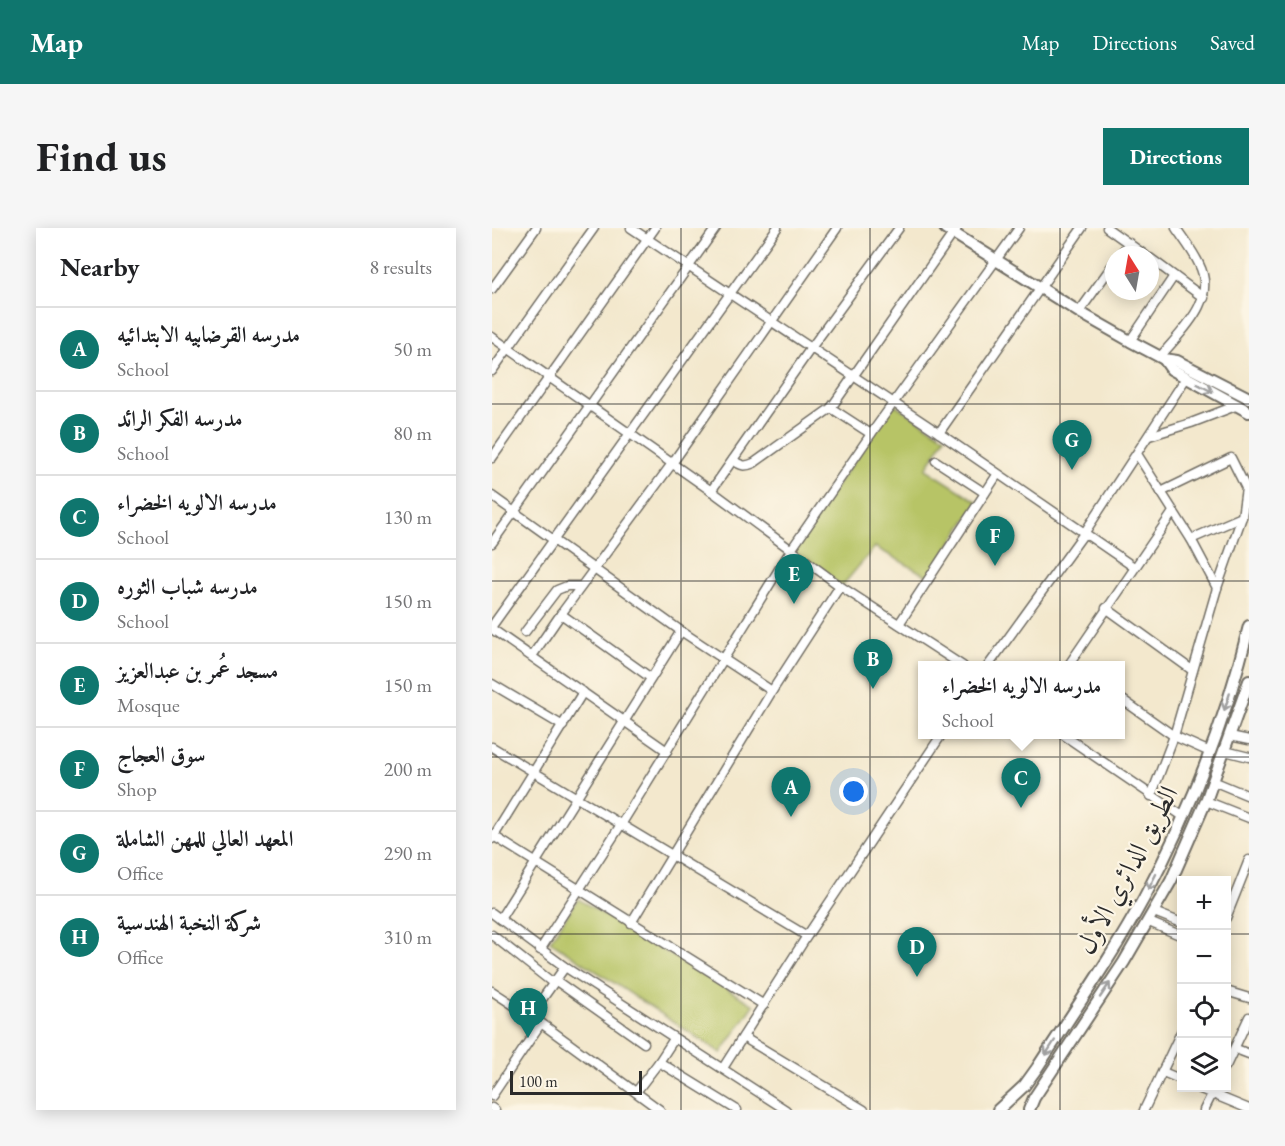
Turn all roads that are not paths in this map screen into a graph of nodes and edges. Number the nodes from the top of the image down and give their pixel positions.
1 (536, 228) edge
2 (594, 228) edge
3 (631, 228) edge
4 (655, 228) edge
5 (716, 228) edge
6 (777, 228) edge
7 (837, 228) edge
8 (899, 228) edge
9 (1019, 228) edge
10 (1082, 228) edge
11 (1107, 228) edge
12 (1176, 228) edge
13 (952, 230) edge
14 (647, 238) junction
15 (1128, 243) junction
16 (1126, 246) edge
17 (1132, 246) edge
18 (996, 260) junction
19 (1159, 265) edge
20 (687, 267) junction
21 (1105, 276) edge
22 (1174, 276) junction
23 (1041, 287) junction
24 (492, 289) edge
25 (730, 294) junction
26 (1204, 298) junction
27 (1079, 312) junction
28 (771, 321) junction
29 (492, 337) edge
30 (1130, 340) junction
31 (811, 348) junction
32 (508, 349) junction
33 (1162, 358) junction
34 (492, 371) edge
35 (852, 376) junction
36 (548, 378) junction
37 (1186, 378) junction
38 (1249, 387) edge
39 (1233, 389) junction
40 (1249, 398) edge
41 (894, 404) junction
42 (1238, 405) junction
43 (589, 407) junction
44 (831, 408) junction
45 (1249, 412) edge
46 (939, 433) junction
47 (871, 434) junction
48 (630, 435) junction
49 (1149, 436) junction
50 (1137, 454) junction
51 (492, 458) edge
52 (733, 460) junction
53 (936, 461) dead end
54 (671, 465) junction
55 (997, 475) junction
56 (711, 491) junction
57 (1161, 492) junction
58 (985, 493) junction
59 (492, 496) edge
60 (514, 512) junction
61 (1173, 512) junction
62 (1242, 517) junction
63 (1085, 532) junction
64 (1191, 538) junction
65 (553, 540) junction
66 (492, 543) edge
67 (791, 550) junction
68 (1134, 567) junction
69 (594, 568) junction
70 (581, 586) junction
71 (840, 586) junction
72 (1217, 588) junction
73 (1106, 608) junction
74 (561, 614) junction
75 (900, 624) junction
76 (1249, 626) edge
77 (492, 627) edge
78 (681, 631) junction
79 (525, 632) dead end
80 (532, 657) junction
81 (724, 659) junction
82 (956, 661) edge
83 (992, 661) edge
84 (1073, 661) edge
85 (1192, 670) junction
86 (651, 678) junction
87 (1249, 681) edge
88 (492, 684) edge
89 (772, 691) junction
90 (583, 692) junction
91 (1125, 702) edge
92 (624, 720) junction
93 (562, 726) junction
94 (1174, 736) junction
95 (1230, 736) junction
96 (939, 739) edge
97 (1068, 739) edge
98 (1249, 740) edge
99 (492, 747) edge
100 (666, 751) junction
101 (1225, 751) junction
102 (1210, 752) junction
103 (1249, 757) edge
104 (534, 772) junction
105 (1213, 782) junction
106 (1249, 795) edge
107 (577, 796) junction
108 (1150, 796) junction
109 (1206, 801) junction
110 (1184, 817) junction
111 (1249, 818) edge
112 (622, 823) junction
113 (493, 837) edge
114 (671, 855) junction
115 (1249, 860) edge
116 (535, 864) junction
117 (1247, 876) edge
118 (578, 890) junction
119 (1231, 910) edge
120 (1154, 912) junction
121 (492, 913) edge
122 (500, 919) junction
123 (1177, 921) edge
124 (1149, 922) junction
125 (631, 923) junction
126 (1177, 934) edge
127 (492, 935) edge
128 (807, 936) junction
129 (540, 950) junction
130 (565, 967) junction
131 (554, 981) junction
132 (492, 991) edge
133 (1231, 992) edge
134 (1249, 998) edge
135 (764, 1005) junction
136 (530, 1016) junction
137 (1249, 1017) edge
138 (541, 1023) junction
139 (743, 1036) junction
140 (1178, 1038) edge
141 (674, 1039) junction
142 (644, 1042) dead end
143 (1236, 1049) junction
144 (1249, 1054) edge
145 (1231, 1058) edge
146 (659, 1062) junction
147 (723, 1068) junction
148 (1163, 1072) junction
149 (1177, 1078) edge
150 (636, 1092) junction
151 (1213, 1092) edge
152 (1216, 1092) edge
153 (492, 1095) edge
154 (773, 1107) edge
155 (1249, 1109) edge
156 (660, 1110) edge
157 (737, 1110) edge
158 (786, 1110) edge
159 (864, 1110) edge
160 (998, 1110) edge
161 (1029, 1110) edge
162 (1144, 1110) edge
163 (1204, 1110) edge

1 - 24 street
2 - 32 street
3 - 14 street
4 - 14 street
5 - 20 street
6 - 25 street
7 - 28 street
8 - 31 street
9 - 18 street
10 - 23 street
11 - 15 street
12 - 26 street
13 - 18 main road
13 - 35 street
14 - 20 street
14 - 36 street
15 - 16 street
15 - 17 street
18 - 23 main road
18 - 41 street
19 - 22 street
20 - 25 street
20 - 43 street
21 - 27 street
22 - 26 street
22 - 30 street
23 - 27 main road
23 - 46 street
25 - 28 street
25 - 48 street
26 - 33 street
27 - 30 main road
28 - 31 street
28 - 54 street
29 - 32 street
30 - 33 main road
31 - 35 street
31 - 52 street
32 - 34 street
32 - 36 street
33 - 37 main road
33 - 39 main road
35 - 41 street
35 - 44 street
36 - 43 street
36 - 51 street
37 -> 42 main road
37 - 49 street
38 - 39 main road
39 - 40 main road
41 - 46 street
41 - 47 street
42 - 45 main road
42 - 49 street
43 - 48 street
43 - 60 street
44 - 47 street
44 - 52 street
46 - 55 street
47 - 67 street
48 - 54 street
48 - 65 street
49 - 50 street
50 - 57 street
50 - 63 street
52 - 56 street
53 - 58 street
54 - 56 street
54 - 69 street
55 - 58 street
55 - 63 street
56 - 67 street
57 - 61 street
57 - 62 street
58 - 75 street
59 - 60 street
60 - 65 street
60 - 66 street
61 - 64 street
61 - 68 street
62 - 64 street
62 - 72 street
63 - 68 street
63 - 83 street
64 - 72 street
65 - 69 street
65 - 77 street
67 - 71 street
67 - 81 street
68 - 73 street
69 - 70 street
69 - 78 street
70 - 74 street
70 - 79 street
71 - 75 street
71 - 89 street
72 - 85 street
73 - 84 street
73 - 85 street
74 - 80 street
74 - 86 street
75 - 82 street
76 -> 102 main road, الطريق الدائري الأول
77 - 80 street
78 - 81 street
78 - 86 street
80 - 90 street
81 - 89 street
81 - 100 street
85 - 94 street
86 - 92 street
87 - 95 main road, الطريق الدائري الأول
88 - 93 street
89 - 114 street
90 - 92 street
90 - 93 street
91 - 94 street
92 - 100 street
92 - 107 street
93 - 104 street
94 - 102 street
94 - 108 street
95 - 98 street
95 - 101 main road, الطريق الدائري الأول
96 - 128 street
97 - 108 street
99 - 104 street
100 - 112 street
101 - 103 street
101 - 105 main road, الطريق الدائري الأول
102 - 110 main road, الطريق الدائري الأول
104 - 107 street
104 - 113 street
105 - 106 street
105 - 109 main road, الطريق الدائري الأول
107 - 112 street
107 - 116 street
108 - 110 street
109 - 111 street
109 - 120 main road, الطريق الدائري الأول
110 -> 160 main road, الطريق الدائري الأول
112 - 114 street
112 - 118 street
113 - 116 street
114 - 125 street
114 - 128 street
115 - 117 street
116 - 118 street
116 - 122 street
117 - 119 street
118 - 125 street
118 - 129 street
120 - 123 street
120 - 124 main road, الطريق الدائري الأول
121 - 122 street
122 - 129 street
124 - 126 street
161 -> 124 main road, الطريق الدائري الأول
125 - 135 street
127 - 131 street
128 - 135 street
129 - 130 street
130 - 131 street
130 - 141 street
131 - 136 street
131 - 142 street
132 - 136 street
133 - 134 street
135 - 139 street
136 - 138 street
137 - 143 street
138 - 150 street
138 - 153 street
139 - 147 street
139 - 159 street
140 - 148 street
141 - 146 street
141 - 147 street
143 - 144 street
143 - 145 street
146 - 150 street
146 - 157 street
147 - 154 street
148 - 149 street
148 - 162 street
150 - 156 street
151 - 163 street
152 - 155 street
154 - 158 street

